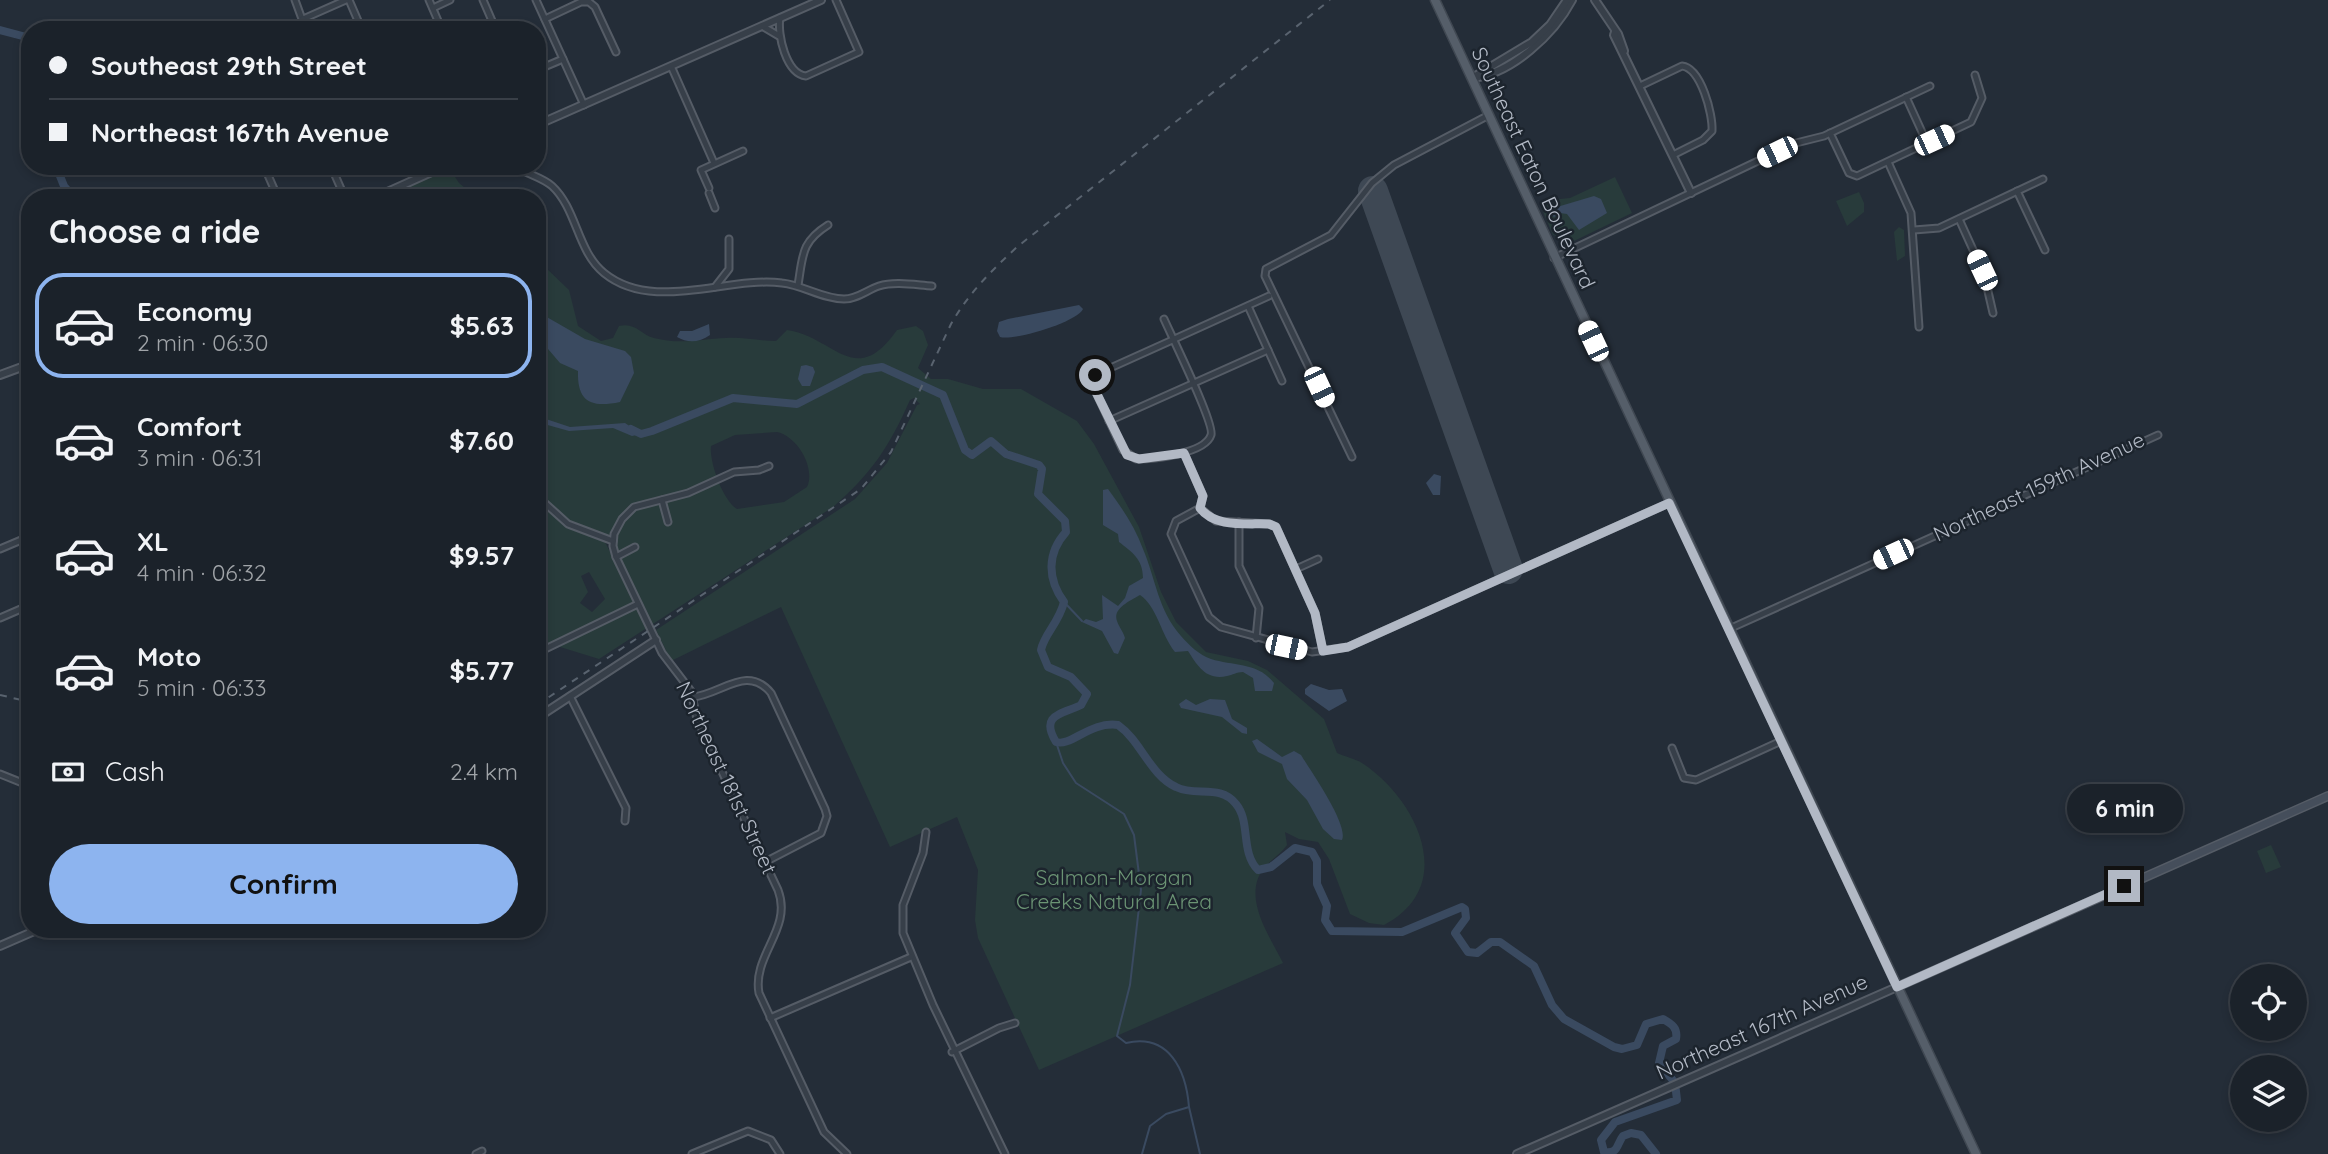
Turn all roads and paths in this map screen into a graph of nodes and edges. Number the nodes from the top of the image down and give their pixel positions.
1 (295, 0) edge
2 (347, 0) edge
3 (429, 0) edge
4 (450, 0) edge
5 (483, 0) edge
6 (536, 0) edge
7 (821, 0) edge
8 (836, 0) edge
9 (1435, 0) edge
10 (1569, 0) edge
11 (1595, 0) edge
12 (433, 8) junction
13 (780, 18) junction
14 (303, 19) joint
15 (545, 19) joint
16 (358, 21) edge
17 (438, 21) edge
18 (492, 21) edge
19 (546, 21) edge
20 (762, 26) junction
21 (779, 36) junction
22 (616, 52) dead end
23 (563, 58) junction
24 (546, 66) edge
25 (671, 66) junction
26 (1975, 75) dead end
27 (1472, 78) junction
28 (1640, 86) junction
29 (1930, 86) dead end
30 (1906, 97) junction
31 (584, 105) junction
32 (1489, 115) junction
33 (546, 121) edge
34 (1830, 133) junction
35 (1927, 143) junction
36 (743, 150) dead end
37 (1673, 155) junction
38 (1888, 162) junction
39 (714, 163) junction
40 (425, 175) edge
41 (532, 175) edge
42 (2043, 179) dead end
43 (394, 189) edge
44 (2017, 191) junction
45 (1691, 192) junction
46 (715, 208) dead end
47 (1959, 219) junction
48 (828, 225) dead end
49 (1913, 230) junction
50 (729, 239) dead end
51 (2045, 250) dead end
52 (1554, 258) junction
53 (798, 285) junction
54 (932, 286) dead end
55 (715, 287) junction
56 (1269, 296) dead end
57 (1248, 306) junction
58 (1993, 313) dead end
59 (1164, 319) dead end
60 (1920, 327) dead end
61 (1173, 340) junction
62 (1268, 351) junction
63 (21, 367) edge
64 (0, 375) edge
65 (1282, 381) dead end
66 (1193, 384) junction
67 (1110, 421) junction
68 (2158, 435) dead end
69 (1184, 453) junction
70 (1352, 457) dead end
71 (769, 466) dead end
72 (663, 500) junction
73 (1669, 503) junction
74 (546, 504) edge
75 (1200, 508) junction
76 (668, 522) dead end
77 (1239, 522) junction
78 (21, 540) edge
79 (613, 541) junction
80 (635, 547) dead end
81 (0, 549) edge
82 (616, 557) junction
83 (1318, 559) dead end
84 (1296, 569) junction
85 (638, 604) junction
86 (21, 609) edge
87 (0, 618) edge
88 (1728, 629) junction
89 (1256, 638) junction
90 (656, 640) junction
91 (546, 649) edge
92 (1323, 651) junction
93 (570, 696) junction
94 (693, 697) junction
95 (546, 712) edge
96 (1781, 741) junction
97 (1672, 748) dead end
98 (0, 774) edge
99 (21, 782) edge
100 (2328, 796) edge
101 (625, 821) dead end
102 (926, 832) dead end
103 (765, 862) junction
104 (21, 937) edge
105 (0, 946) edge
106 (911, 957) junction
107 (1897, 987) junction
108 (770, 1018) junction
109 (1015, 1023) dead end
110 (953, 1051) junction
111 (482, 1150) dead end
112 (476, 1154) edge
113 (692, 1154) edge
114 (780, 1154) edge
115 (847, 1154) edge
116 (1005, 1154) edge
117 (1517, 1154) edge
118 (1976, 1154) edge

1 - 14 street
2 - 14 street
2 - 16 street
3 - 12 street
4 - 12 street
5 - 18 street
6 - 15 street
7 - 13 street
8 - 21 street
9 - 27 main road, Southeast Eaton Boulevard
10 - 27 street
11 - 28 street
12 - 17 street
13 - 20 street
13 - 21 street
15 - 22 street
19 - 23 street
20 - 21 street
20 - 25 street
23 - 24 street
23 - 31 street
25 - 31 street
25 - 39 street
26 - 35 street
27 - 32 main road, Southeast Eaton Boulevard
28 - 37 street
28 - 37 street
29 - 30 street
30 - 34 street
30 - 35 street
31 - 33 street
32 - 52 main road, Southeast Eaton Boulevard
32 - 70 street
34 - 38 street
34 - 45 street
35 - 38 street
36 - 39 street
37 - 45 street
38 - 49 street
39 - 46 street
40 - 43 street
41 - 55 street
42 - 44 street
44 - 47 street
44 - 51 street
45 - 52 street
47 - 49 street
47 - 58 street
48 - 53 street
49 - 60 street
50 - 55 street
52 - 73 main road, Southeast Eaton Boulevard
53 - 54 street
53 - 55 street
56 - 57 street
57 - 61 street
57 - 62 street
59 - 61 street
61 - 66 street
61 - 67 street
62 - 65 street
62 - 66 street
63 - 64 street
66 - 67 street
66 - 69 street
67 - 69 street
68 - 88 street, Northeast 159th Avenue
69 - 75 street
71 - 72 street
72 - 76 street
72 - 79 street
73 - 88 main road, Southeast Eaton Boulevard
73 - 92 street
74 - 79 street
75 - 77 street
75 - 89 street
77 - 84 street
77 - 89 street
78 - 81 street
79 - 82 street, Northeast 181st Street
80 - 82 street
82 - 85 street, Northeast 181st Street
83 - 84 street
84 - 92 street
85 - 90 street, Northeast 181st Street
85 - 91 street
86 - 87 street
88 - 96 main road, Southeast Eaton Boulevard
89 - 92 street
90 - 93 street
90 - 94 street, Northeast 181st Street
93 - 95 street
93 - 101 street
94 - 103 street, Northeast 181st Street
94 - 103 street
96 - 97 street
96 - 107 main road, Southeast Eaton Boulevard
98 - 99 street
100 - 107 main road, Northeast 167th Avenue
102 - 106 street
103 - 108 street, Northeast 181st Street
104 - 105 street
106 - 108 street
106 - 110 street
107 - 117 street, Northeast 167th Avenue
107 - 118 main road, Southeast Eaton Boulevard
108 - 115 street, Northeast 181st Street
109 - 110 street
110 - 116 street
111 - 112 street
113 - 114 street

